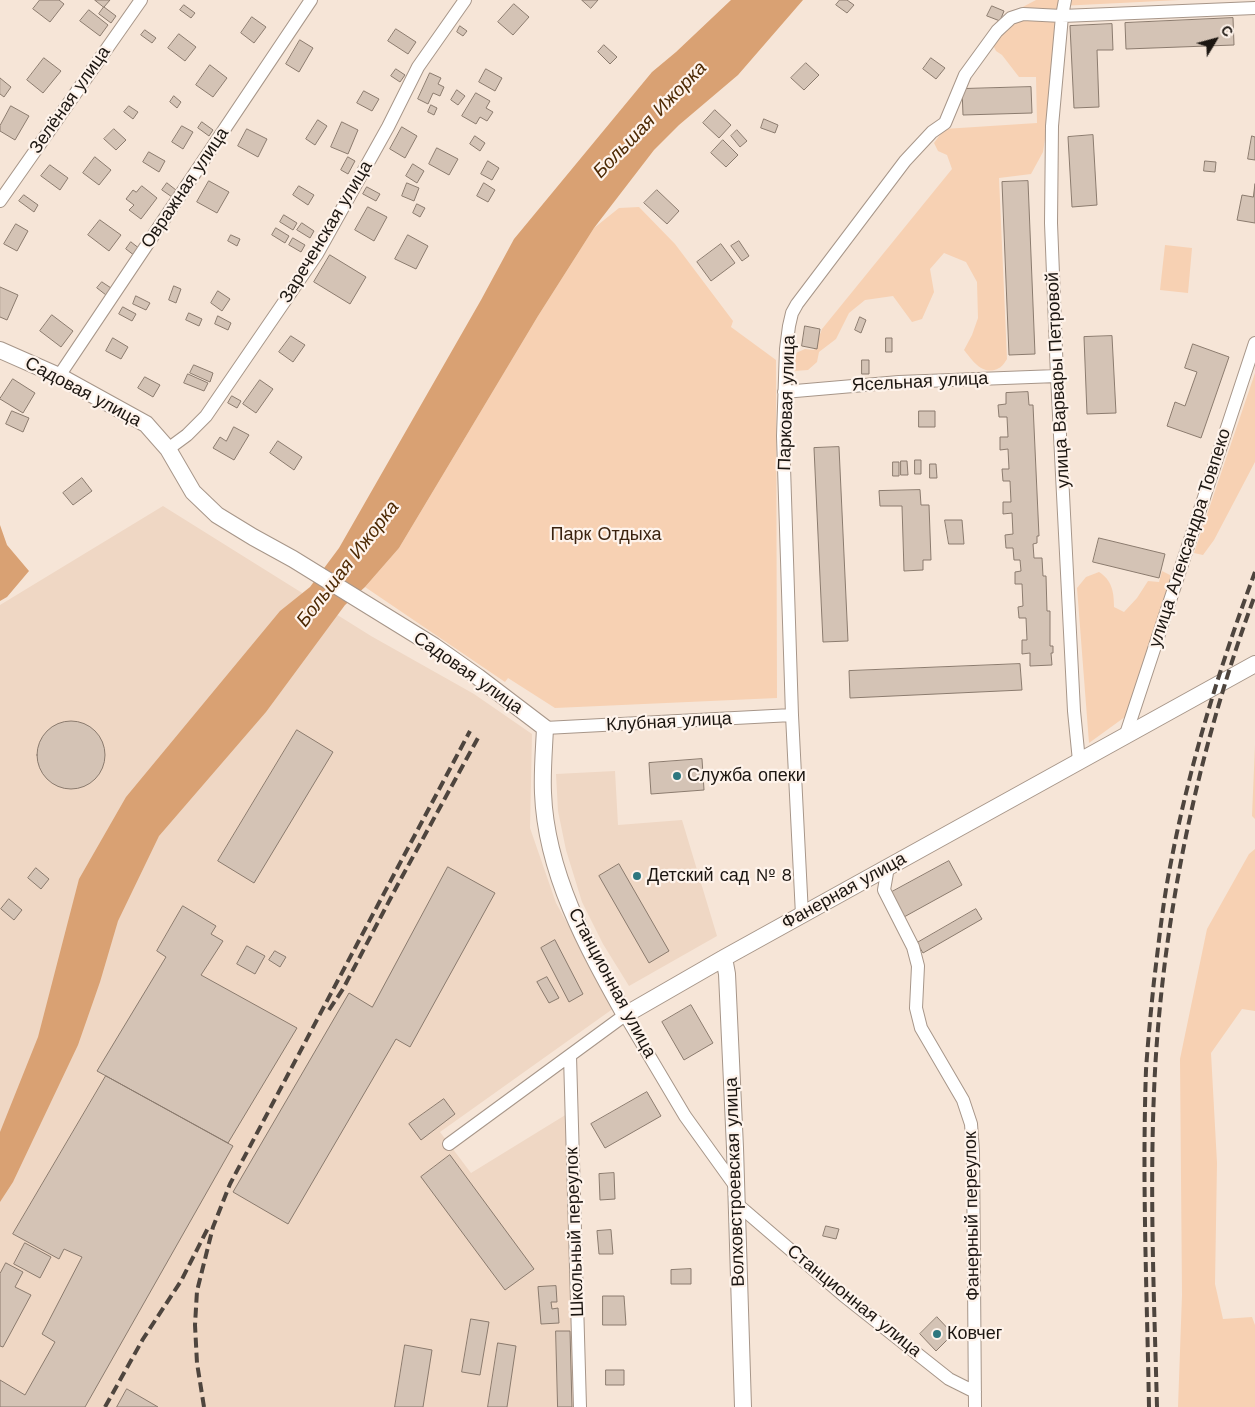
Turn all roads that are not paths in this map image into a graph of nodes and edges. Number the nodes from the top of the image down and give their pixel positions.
1 (141, 0) edge
2 (311, 0) edge
3 (465, 0) edge
4 (1065, 0) edge
5 (1255, 8) edge
6 (1062, 16) junction
7 (0, 201) edge
8 (1255, 343) edge
9 (0, 350) edge
10 (59, 376) junction
11 (1057, 376) junction
12 (784, 392) junction
13 (168, 449) junction
14 (1255, 664) edge
15 (792, 716) junction
16 (545, 728) junction
17 (1126, 734) junction
18 (1079, 761) junction
19 (888, 867) junction
20 (802, 915) junction
21 (724, 958) junction
22 (625, 1016) junction
23 (570, 1056) junction
24 (449, 1144) dead end
25 (736, 1195) junction
26 (975, 1392) junction
27 (580, 1407) edge
28 (743, 1407) edge
29 (975, 1407) edge

1 - 7 street, Зелёная улица
2 - 10 street, Овражная улица
3 - 13 street, Зареченская улица
4 - 6 street, улица Варвары Петровой
5 - 6 street, Парковая улица
6 - 11 street, улица Варвары Петровой
6 - 12 street, Парковая улица
8 - 17 street, улица Александра Товпеко
9 - 10 street, Садовая улица
10 - 13 street, Садовая улица
11 - 12 street, Ясельная улица
11 - 18 street, улица Варвары Петровой
12 - 15 street, Парковая улица
13 - 16 street, Садовая улица
14 - 17 street, Фанерная улица
15 - 16 street, Клубная улица
15 - 20 street, Парковая улица
16 - 22 street, Станционная улица
17 - 18 street, Фанерная улица
18 - 19 street, Фанерная улица
19 - 20 street, Фанерная улица
19 - 26 street, Фанерный переулок
20 - 21 street, Фанерная улица
21 - 22 street, Фанерная улица
21 - 25 street, Волховстроевская улица
22 - 23 street, Фанерная улица
22 - 25 street, Станционная улица
23 - 24 street, Фанерная улица
23 - 27 street, Школьный переулок
25 - 26 street, Станционная улица
25 - 28 street, Волховстроевская улица
26 - 29 street, Фанерный переулок

